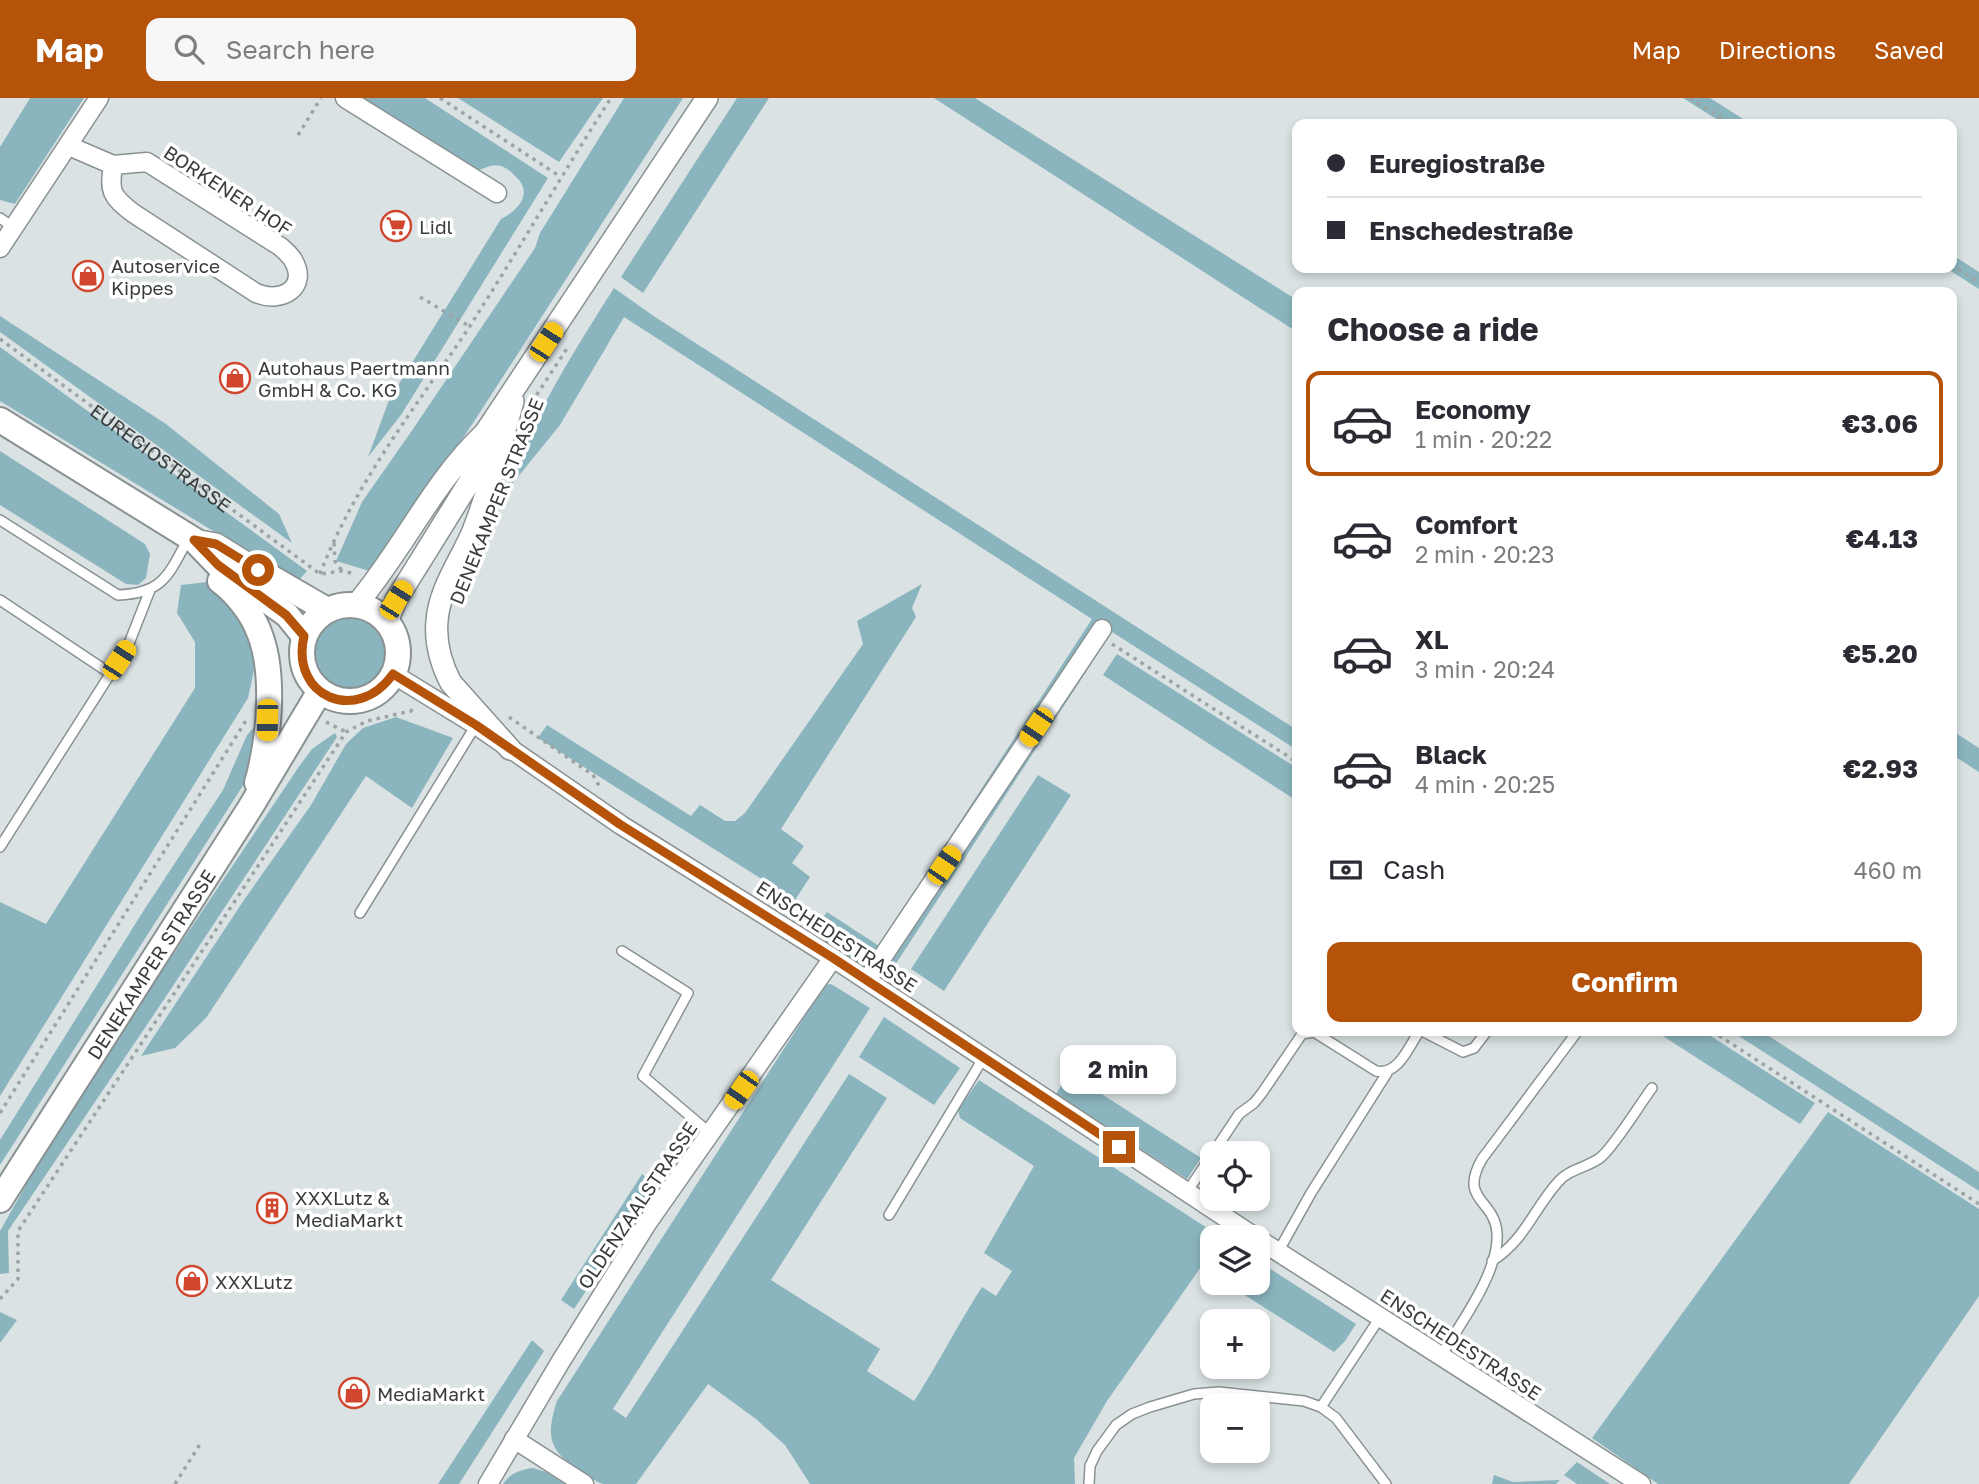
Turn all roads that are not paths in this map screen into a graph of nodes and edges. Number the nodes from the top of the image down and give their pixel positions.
1 (99, 98) edge
2 (345, 98) edge
3 (706, 98) edge
4 (69, 146) junction
5 (113, 164) junction
6 (497, 193) dead end
7 (7, 223) edge
8 (0, 248) edge
9 (517, 386) junction
10 (0, 420) edge
11 (485, 433) junction
12 (0, 520) edge
13 (191, 538) junction
14 (258, 570) joint
15 (150, 590) junction
16 (0, 600) edge
17 (356, 605) junction
18 (327, 610) junction
19 (387, 622) junction
20 (1100, 632) road end
21 (304, 636) junction
22 (110, 674) junction
23 (393, 674) junction
24 (320, 691) junction
25 (476, 725) junction
26 (510, 749) junction
27 (250, 807) junction
28 (0, 847) edge
29 (360, 913) dead end
30 (622, 951) dead end
31 (833, 958) junction
32 (867, 980) junction
33 (1301, 1036) edge
34 (1320, 1036) edge
35 (1416, 1036) edge
36 (1432, 1036) edge
37 (1483, 1036) edge
38 (1574, 1036) edge
39 (984, 1057) junction
40 (1387, 1073) junction
41 (1652, 1087) dead end
42 (710, 1133) junction
43 (1187, 1192) junction
44 (0, 1200) edge
45 (889, 1215) dead end
46 (1237, 1225) edge
47 (1270, 1247) edge
48 (1278, 1252) junction
49 (1492, 1261) junction
50 (1381, 1316) junction
51 (1441, 1356) junction
52 (1321, 1407) junction
53 (514, 1439) junction
54 (488, 1484) edge
55 (584, 1484) edge
56 (1089, 1484) edge
57 (1386, 1484) edge
58 (1641, 1484) edge

1 - 4 street
2 - 6 street
3 - 9 street, DENEKAMPER STRASSE
4 - 5 street, BORKENER HOF
4 - 7 street
5 - 5 street, BORKENER HOF
7 - 8 street
9 - 11 street, DENEKAMPER STRASSE
9 - 26 street
10 - 13 main road
11 - 17 street, DENEKAMPER STRASSE
11 - 19 street, DENEKAMPER STRASSE
12 - 15 lane
13 - 14 street
13 - 15 lane
13 - 21 main road
13 - 27 main road
14 - 18 main road
15 - 22 lane
16 - 22 lane
17 - 18 main road
17 - 19 main road
18 - 21 main road
19 - 23 main road
20 - 32 street
21 - 24 main road
22 - 28 lane
23 - 24 main road
23 - 25 street, ENSCHEDESTRASSE
24 - 27 main road, DENEKAMPER STRASSE
25 - 26 street, ENSCHEDESTRASSE
25 - 29 lane
26 - 31 street, ENSCHEDESTRASSE
27 - 44 main road, DENEKAMPER STRASSE
30 - 42 lane
31 - 32 street, ENSCHEDESTRASSE
31 - 42 street, OLDENZAALSTRASSE
32 - 39 street, ENSCHEDESTRASSE
33 - 43 lane
34 - 40 lane
35 - 40 lane
36 - 37 lane
38 - 49 lane
39 - 43 street, ENSCHEDESTRASSE
39 - 45 lane
40 - 48 lane
41 - 49 lane
42 - 53 street, OLDENZAALSTRASSE
43 - 46 street, ENSCHEDESTRASSE
47 - 48 street, ENSCHEDESTRASSE
48 - 50 street, ENSCHEDESTRASSE
49 - 51 lane
50 - 51 street, ENSCHEDESTRASSE
50 - 52 lane
51 - 58 street, ENSCHEDESTRASSE
52 - 56 lane
52 - 57 lane
53 - 54 street, OLDENZAALSTRASSE
53 - 55 street

